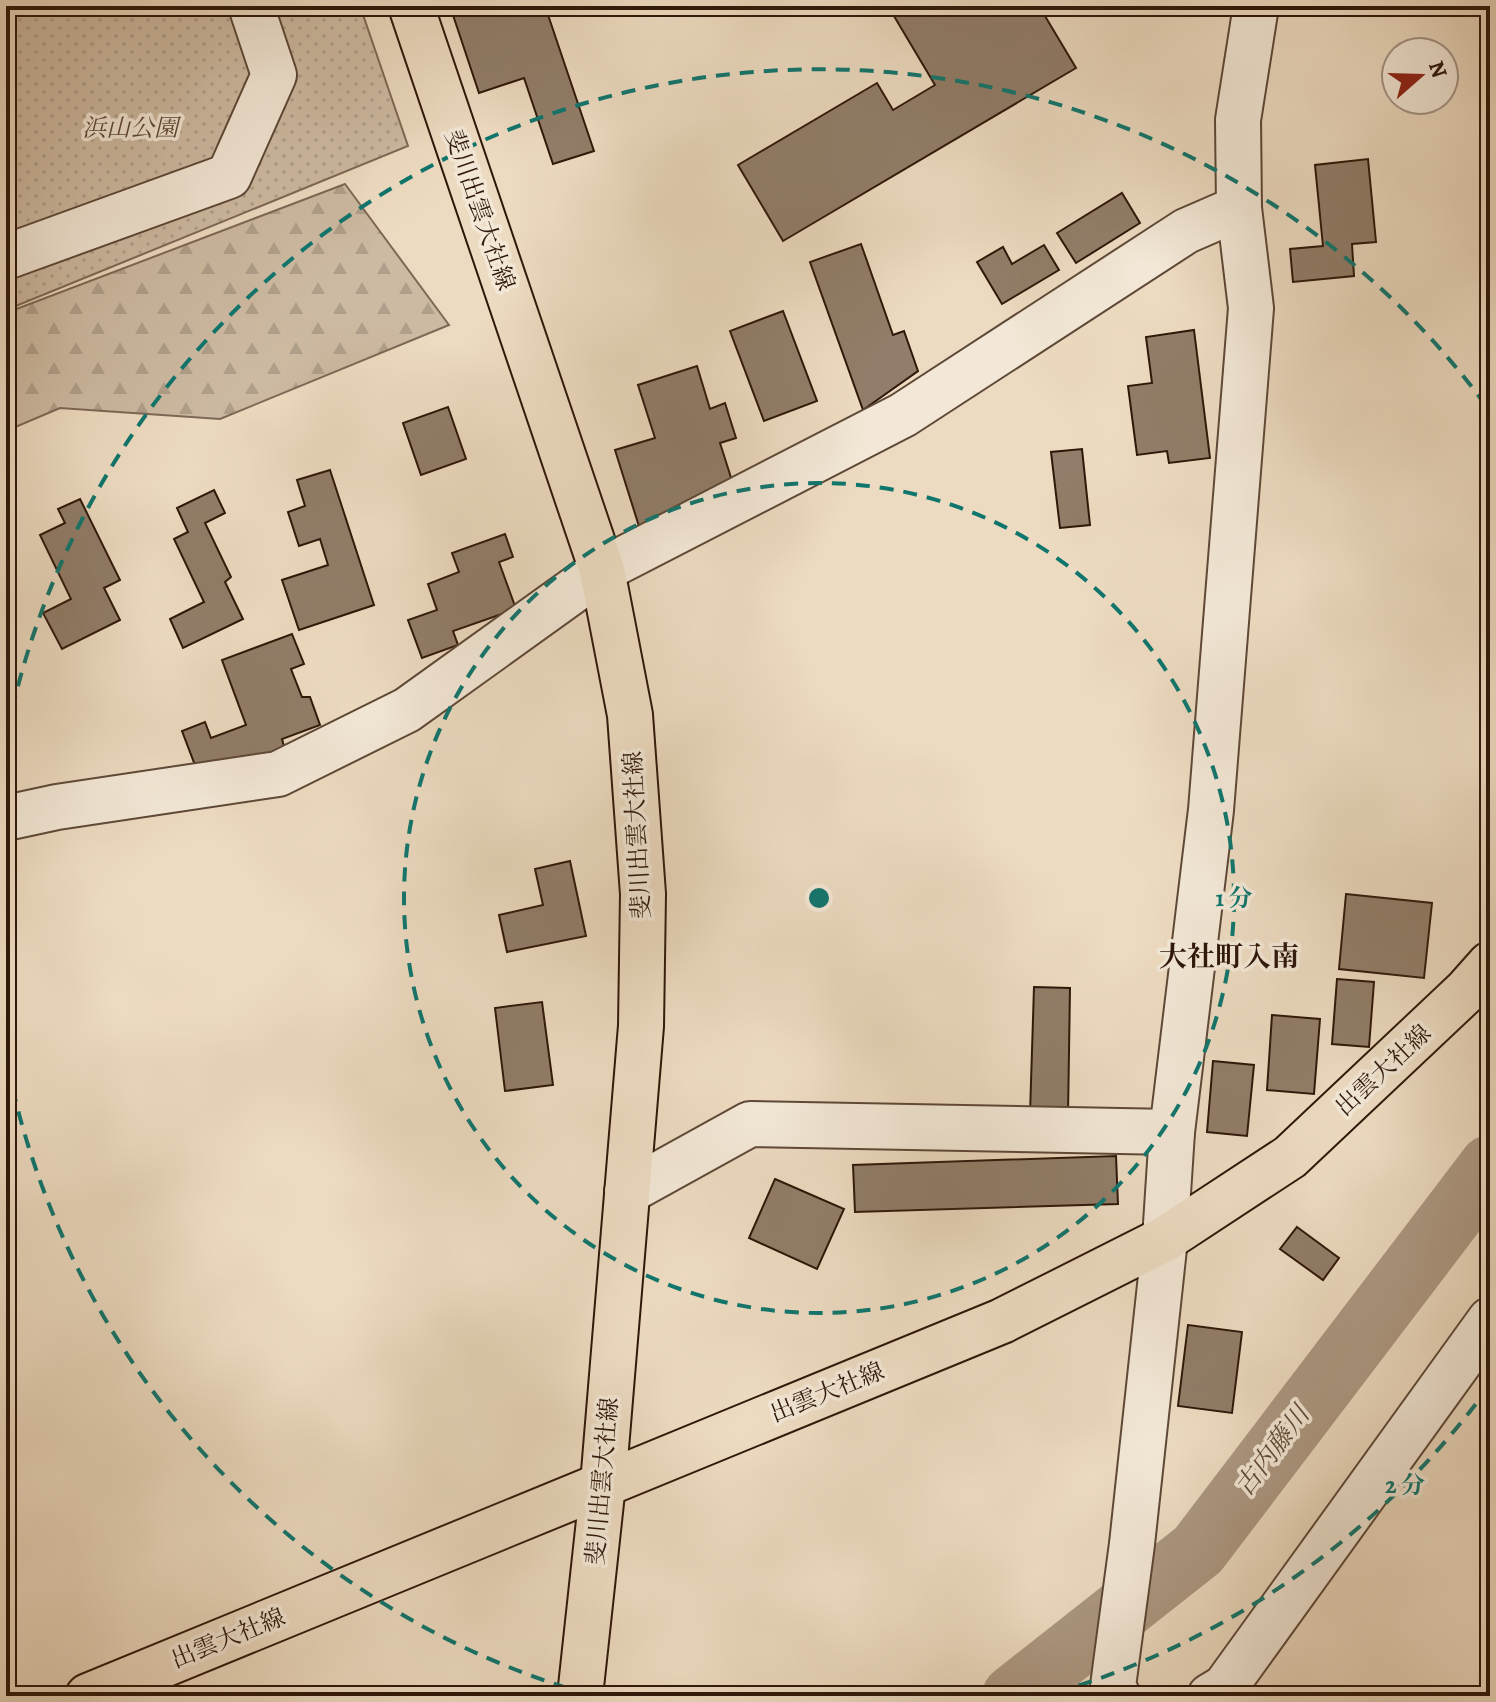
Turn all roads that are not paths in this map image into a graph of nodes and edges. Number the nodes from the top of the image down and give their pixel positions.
1 (251, 6) edge
2 (411, 6) edge
3 (1256, 6) edge
4 (1239, 208) junction
5 (6, 257) edge
6 (602, 570) junction
7 (6, 818) edge
8 (1490, 964) edge
9 (1172, 1132) junction
10 (627, 1192) junction
11 (1165, 1239) junction
12 (1490, 1320) edge
13 (603, 1484) junction
14 (88, 1696) edge
15 (580, 1696) edge
16 (1118, 1696) edge
17 (1210, 1696) edge

1 - 5 street
2 - 6 main road, 斐川出雲大社線
3 - 4 street
4 - 6 street
4 - 9 street
6 - 7 street
6 - 10 main road, 斐川出雲大社線
8 - 11 main road, 出雲大社線
9 - 10 street
9 - 11 street
10 - 13 main road, 斐川出雲大社線
11 - 13 main road, 出雲大社線
11 - 16 street
12 - 17 street
13 - 14 main road, 出雲大社線
13 - 15 main road, 斐川出雲大社線

